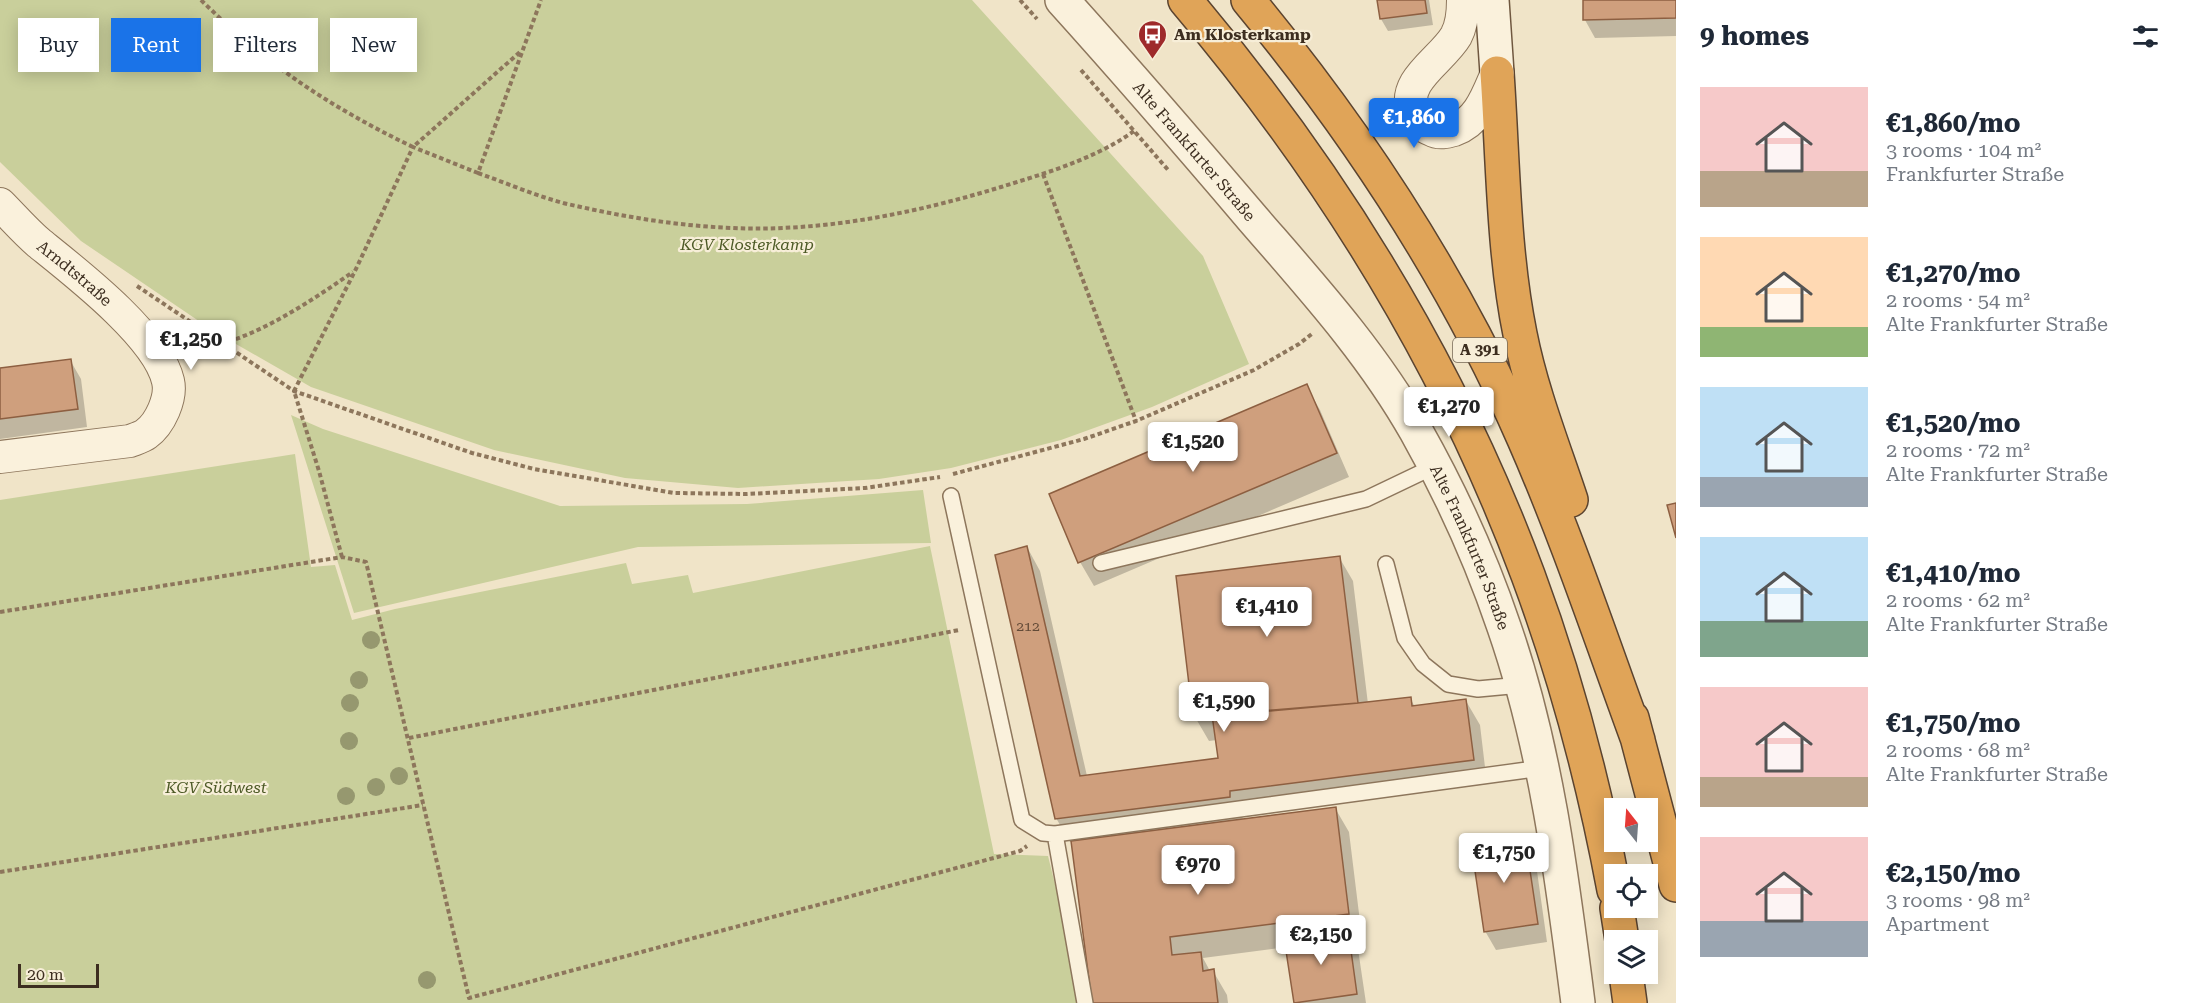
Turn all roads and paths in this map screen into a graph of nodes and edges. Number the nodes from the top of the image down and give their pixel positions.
1 (201, 0) edge
2 (540, 0) edge
3 (1020, 0) edge
4 (1062, 0) edge
5 (1185, 0) edge
6 (1248, 0) edge
7 (1463, 0) edge
8 (1492, 0) edge
9 (1043, 26) dead end
10 (521, 50) junction
11 (1081, 70) dead end
12 (1497, 73) junction
13 (1134, 131) junction
14 (413, 147) junction
15 (478, 173) junction
16 (1043, 174) junction
17 (1173, 175) dead end
18 (0, 204) edge
19 (355, 271) junction
20 (1318, 329) dead end
21 (223, 344) junction
22 (159, 358) junction
23 (294, 391) junction
24 (1136, 421) junction
25 (0, 457) edge
26 (1435, 466) junction
27 (951, 496) dead end
28 (342, 557) junction
29 (1101, 563) dead end
30 (1386, 564) dead end
31 (0, 612) edge
32 (981, 626) junction
33 (1521, 685) junction
34 (409, 738) junction
35 (1638, 740) junction
36 (1542, 768) junction
37 (423, 805) junction
38 (1049, 833) junction
39 (1609, 864) edge
40 (0, 873) edge
41 (1676, 885) edge
42 (1627, 984) edge
43 (1085, 1003) edge
44 (1578, 1003) edge
45 (1630, 1003) edge

1 - 14 path
2 - 10 path
3 - 9 path
4 - 26 street, Alte Frankfurter Straße
5 - 39 highway, A 391
6 - 35 highway, A 391
7 - 12 street
8 - 12 street
10 - 14 path
10 - 15 path
11 - 13 path
12 - 35 highway
13 - 16 path
13 - 17 path
14 - 15 path
14 - 19 path
15 - 16 path
16 - 24 path
18 - 22 street, Arndtstraße
19 - 21 path
19 - 23 path
20 - 24 path
21 - 22 path
21 - 23 path
22 - 25 street, Arndtstraße
23 - 24 path
23 - 28 path
26 - 29 lane
26 - 33 street, Alte Frankfurter Straße
27 - 32 lane
28 - 31 path
28 - 34 path
30 - 33 lane
32 - 34 path
32 - 38 lane
33 - 36 street, Alte Frankfurter Straße
34 - 37 path
35 - 41 highway, A 391
36 - 38 lane
36 - 44 street, Alte Frankfurter Straße
37 - 38 path
37 - 40 path
38 - 43 lane
42 - 45 highway

